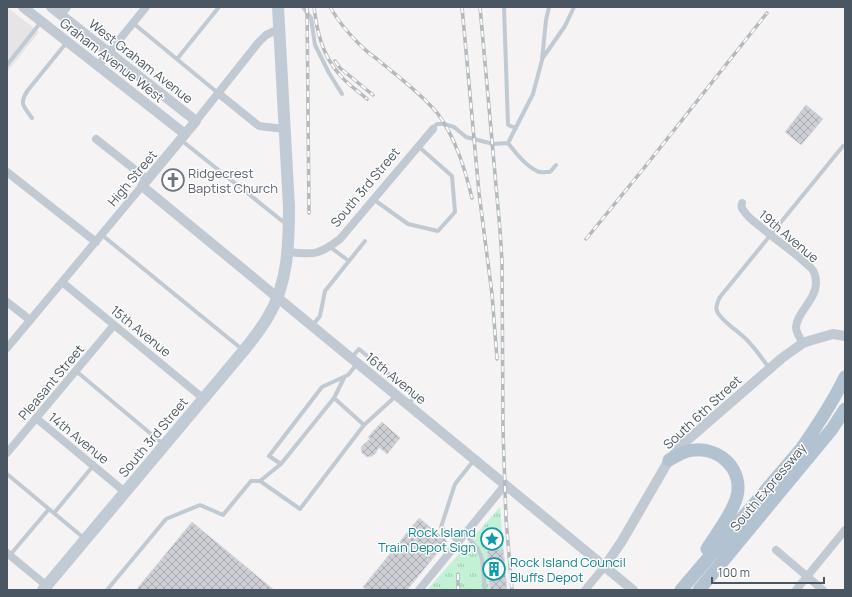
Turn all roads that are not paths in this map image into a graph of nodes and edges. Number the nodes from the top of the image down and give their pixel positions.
1 (23, 7) edge
2 (51, 7) edge
3 (146, 7) edge
4 (219, 7) edge
5 (278, 7) edge
6 (303, 7) edge
7 (504, 7) edge
8 (549, 7) edge
9 (574, 7) edge
10 (64, 11) edge
11 (41, 21) junction
12 (133, 23) junction
13 (279, 29) junction
14 (67, 42) junction
15 (109, 52) junction
16 (177, 59) junction
17 (542, 60) junction
18 (7, 65) edge
19 (98, 66) junction
20 (218, 93) junction
21 (342, 94) dead end
22 (32, 118) dead end
23 (196, 121) junction
24 (284, 128) junction
25 (516, 128) junction
26 (432, 129) joint
27 (183, 137) junction
28 (96, 139) dead end
29 (508, 143) junction
30 (418, 146) junction
31 (843, 146) dead end
32 (556, 165) dead end
33 (7, 172) edge
34 (145, 183) junction
35 (373, 199) junction
36 (742, 203) dead end
37 (289, 225) junction
38 (102, 235) junction
39 (771, 235) junction
40 (365, 241) dead end
41 (96, 242) junction
42 (330, 247) junction
43 (287, 252) junction
44 (348, 262) junction
45 (62, 282) junction
46 (277, 297) junction
47 (7, 302) edge
48 (30, 320) junction
49 (114, 325) junction
50 (312, 326) junction
51 (845, 336) edge
52 (803, 344) junction
53 (7, 348) edge
54 (243, 351) junction
55 (354, 361) junction
56 (770, 368) junction
57 (76, 371) junction
58 (344, 377) junction
59 (845, 377) edge
60 (399, 383) junction
61 (394, 394) junction
62 (334, 398) junction
63 (204, 399) junction
64 (408, 405) junction
65 (845, 409) edge
66 (36, 418) junction
67 (364, 425) junction
68 (165, 446) junction
69 (7, 454) edge
70 (474, 459) junction
71 (669, 460) junction
72 (280, 464) junction
73 (94, 466) junction
74 (7, 474) edge
75 (260, 481) junction
76 (505, 485) junction
77 (126, 492) junction
78 (49, 509) junction
79 (54, 513) junction
80 (845, 530) edge
81 (465, 534) junction
82 (86, 539) junction
83 (458, 542) junction
84 (776, 550) dead end
85 (8, 554) edge
86 (605, 566) junction
87 (807, 577) junction
88 (45, 588) edge
89 (106, 590) edge
90 (419, 590) edge
91 (485, 590) edge
92 (585, 590) edge
93 (633, 590) edge
94 (681, 590) edge
95 (699, 590) edge
96 (796, 590) edge
97 (823, 590) edge

1 - 11 street, Graham Avenue West
2 - 10 street, West Graham Avenue
3 - 12 street
4 - 16 lane
5 - 13 main road, South 3rd Street
6 - 21 lane
7 - 25 lane
8 - 17 lane
9 - 17 lane
10 - 15 street, West Graham Avenue
11 - 14 street, Graham Avenue West
11 - 18 lane
12 - 15 street
12 - 16 lane
13 - 20 street, High Street
13 - 24 main road, South 3rd Street
14 - 19 street, Graham Avenue West
14 - 22 lane
15 - 19 street
15 - 23 street, West Graham Avenue
16 - 20 lane
17 - 25 lane
19 - 27 street, Graham Avenue West
20 - 23 street, High Street
20 - 24 street
23 - 27 street, High Street
24 - 37 main road, South 3rd Street
25 - 29 lane
26 - 29 lane
26 - 30 street, South 3rd Street
27 - 34 street, High Street
27 - 37 lane
28 - 34 street, 16th Avenue
29 - 32 lane
30 - 35 street, South 3rd Street
30 - 35 lane
31 - 39 lane
33 - 41 street
34 - 38 street, High Street
34 - 46 street, 16th Avenue
35 - 42 street, South 3rd Street
36 - 39 street, 19th Avenue
37 - 43 main road, South 3rd Street
38 - 41 street, High Street
38 - 54 lane
39 - 52 street, 19th Avenue
39 - 56 lane
40 - 44 lane
41 - 45 street, High Street
42 - 43 street, South 3rd Street
42 - 44 lane
43 - 46 main road, South 3rd Street
44 - 50 lane
45 - 48 street, High Street
45 - 49 street, 15th Avenue
46 - 50 street, 16th Avenue
46 - 54 main road, South 3rd Street
47 - 48 street
48 - 53 street, High Street
49 - 57 street, Pleasant Street
49 - 63 street, 15th Avenue
50 - 55 street, 16th Avenue
51 - 52 street, South 6th Street
52 - 56 street, South 6th Street
54 - 63 main road, South 3rd Street
55 - 58 lane
55 - 60 lane
55 - 61 street, 16th Avenue
56 - 71 street, South 6th Street
57 - 66 street, Pleasant Street
57 - 68 lane
58 - 62 lane
58 - 72 lane
59 - 94 main road, South Expressway
60 - 61 lane
60 - 64 lane
61 - 64 street, 16th Avenue
61 - 67 lane
62 - 67 lane
62 - 72 lane
63 - 68 main road, South 3rd Street
64 - 70 street, 16th Avenue
65 - 95 main road, South Expressway
66 - 69 street, Pleasant Street
66 - 73 street, 14th Avenue
67 - 75 lane
68 - 77 main road, South 3rd Street
70 - 76 street, 16th Avenue
70 - 83 lane
71 - 86 street, South 6th Street
71 - 94 main road
72 - 75 lane
73 - 77 street, 14th Avenue
73 - 79 lane
74 - 78 lane
75 - 89 lane
76 - 81 street
76 - 86 street, 16th Avenue
77 - 82 main road, South 3rd Street
78 - 79 lane
78 - 85 lane
79 - 82 lane
80 - 87 street
81 - 83 street
81 - 91 lane
82 - 88 main road, South 3rd Street
83 - 90 street
84 - 87 street
85 - 88 street
86 - 92 street, South 6th Street
86 - 93 street, 16th Avenue
87 - 96 street
87 - 97 street

